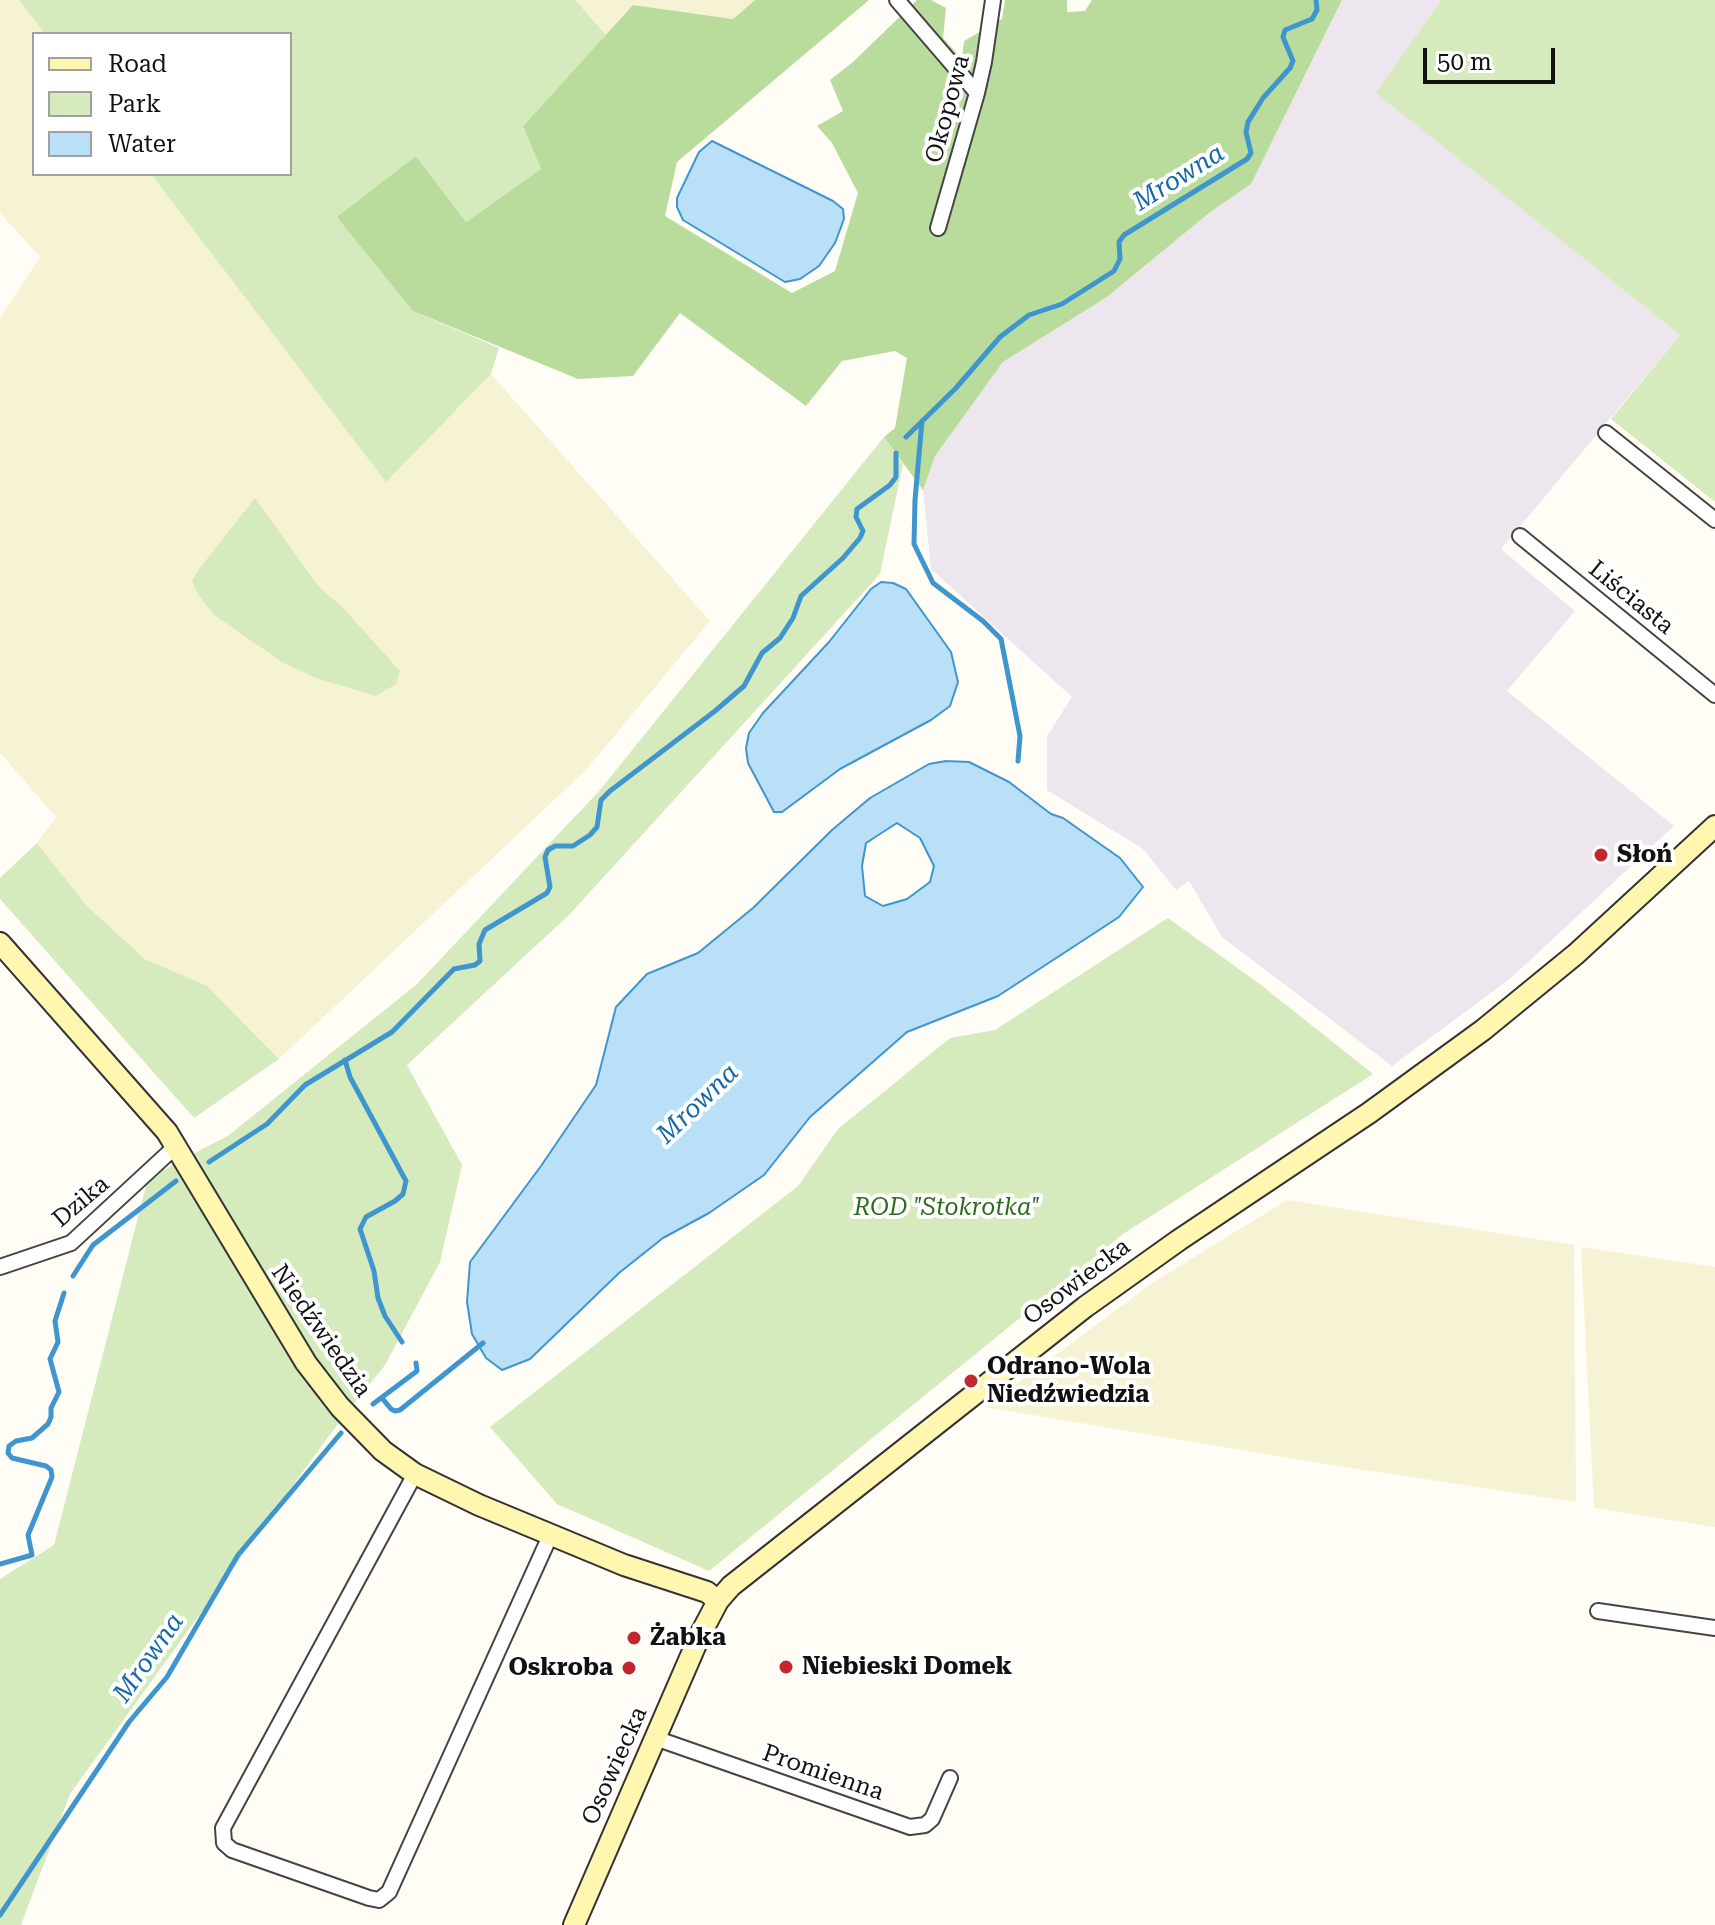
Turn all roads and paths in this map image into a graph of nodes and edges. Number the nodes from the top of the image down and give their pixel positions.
1 (897, 0) edge
2 (993, 0) edge
3 (977, 93) junction
4 (938, 228) dead end
5 (1606, 433) dead end
6 (1715, 520) edge
7 (1520, 536) dead end
8 (1715, 695) edge
9 (1715, 826) edge
10 (0, 943) edge
11 (176, 1146) junction
12 (0, 1267) edge
13 (415, 1474) junction
14 (550, 1536) junction
15 (718, 1601) junction
16 (1598, 1611) dead end
17 (1715, 1628) edge
18 (655, 1738) junction
19 (950, 1778) dead end
20 (574, 1925) edge

1 - 3 street
2 - 3 street, Okopowa
3 - 4 street, Okopowa
5 - 6 street
7 - 8 street, Liściasta
9 - 15 street, Osowiecka
10 - 11 street, Niedźwiedzia
11 - 12 street, Dzika
11 - 13 street, Niedźwiedzia
13 - 14 street, Niedźwiedzia
13 - 14 street
14 - 15 street, Niedźwiedzia
15 - 18 street, Osowiecka
16 - 17 street
18 - 19 street, Promienna
18 - 20 street, Osowiecka

